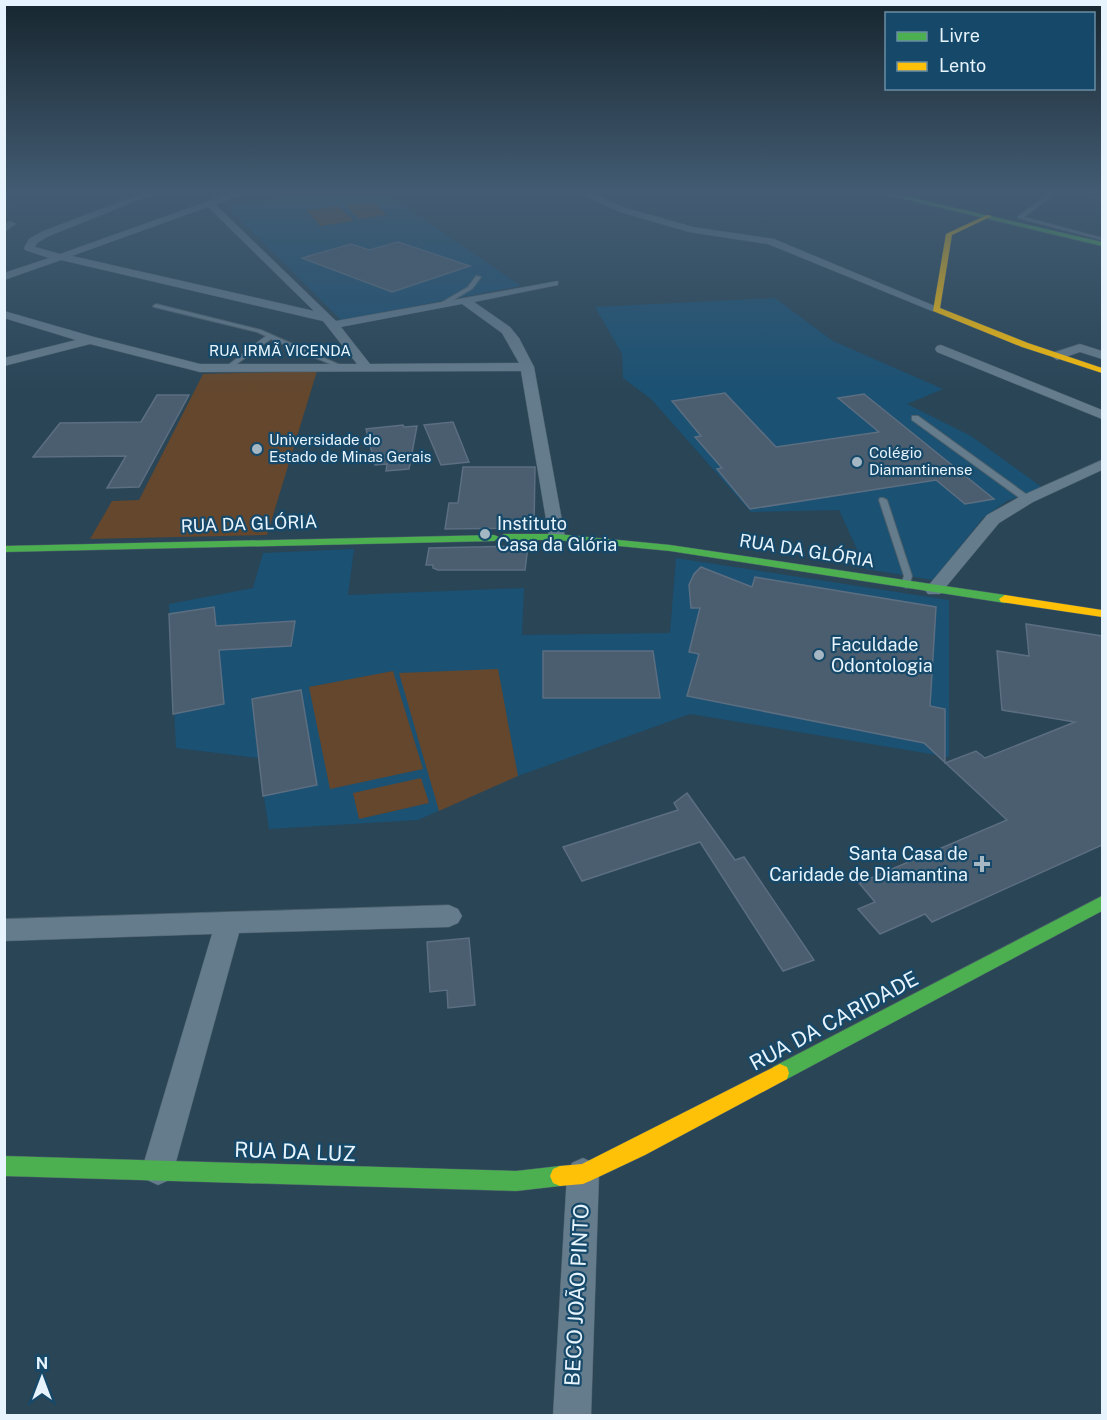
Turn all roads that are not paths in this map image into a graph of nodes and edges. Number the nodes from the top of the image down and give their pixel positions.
1 (53, 259) edge
2 (69, 259) edge
3 (267, 259) edge
4 (815, 259) edge
5 (945, 259) edge
6 (6, 275) edge
7 (478, 277) dead end
8 (554, 284) dead end
9 (465, 301) junction
10 (156, 306) dead end
11 (441, 306) junction
12 (936, 309) junction
13 (4, 314) edge
14 (331, 322) junction
15 (270, 336) junction
16 (90, 340) junction
17 (941, 349) dead end
18 (1102, 355) edge
19 (1057, 356) junction
20 (4, 362) edge
21 (366, 367) junction
22 (527, 367) junction
23 (344, 368) junction
24 (225, 370) junction
25 (1102, 371) edge
26 (1102, 415) edge
27 (915, 418) dead end
28 (1102, 465) edge
29 (1027, 498) junction
30 (883, 500) dead end
31 (557, 537) junction
32 (4, 549) edge
33 (906, 585) junction
34 (934, 590) junction
35 (1102, 614) edge
36 (1102, 903) edge
37 (449, 915) dead end
38 (229, 922) junction
39 (4, 930) edge
40 (4, 1166) edge
41 (158, 1169) junction
42 (583, 1174) junction
43 (572, 1416) edge

1 - 6 street
2 - 14 street
3 - 14 street
4 - 12 street
5 - 12 street
7 - 11 lane
8 - 9 street
9 - 11 street
9 - 22 street
10 - 15 lane
11 - 14 street
12 - 19 street
13 - 16 street, RUA IRMÃ VICENDA
14 - 21 street
15 - 23 lane
15 - 24 lane
16 - 20 street
16 - 24 street, RUA IRMÃ VICENDA
17 - 26 street
18 - 19 street
19 - 25 street
21 - 22 street, RUA IRMÃ VICENDA
21 - 23 street, RUA IRMÃ VICENDA
22 - 31 street
23 - 24 street, RUA IRMÃ VICENDA
27 - 29 lane
28 - 29 street
29 - 34 street
30 - 33 lane
31 - 32 street, RUA DA GLÓRIA
31 - 33 street, RUA DA GLÓRIA
33 - 34 street, RUA DA GLÓRIA
34 - 35 street, RUA DA GLÓRIA
36 - 42 street, RUA DA CARIDADE
37 - 38 street
38 - 39 street
38 - 41 street
40 - 41 street, RUA DA LUZ
41 - 42 street, RUA DA LUZ
42 - 43 street, BECO JOÃO PINTO

